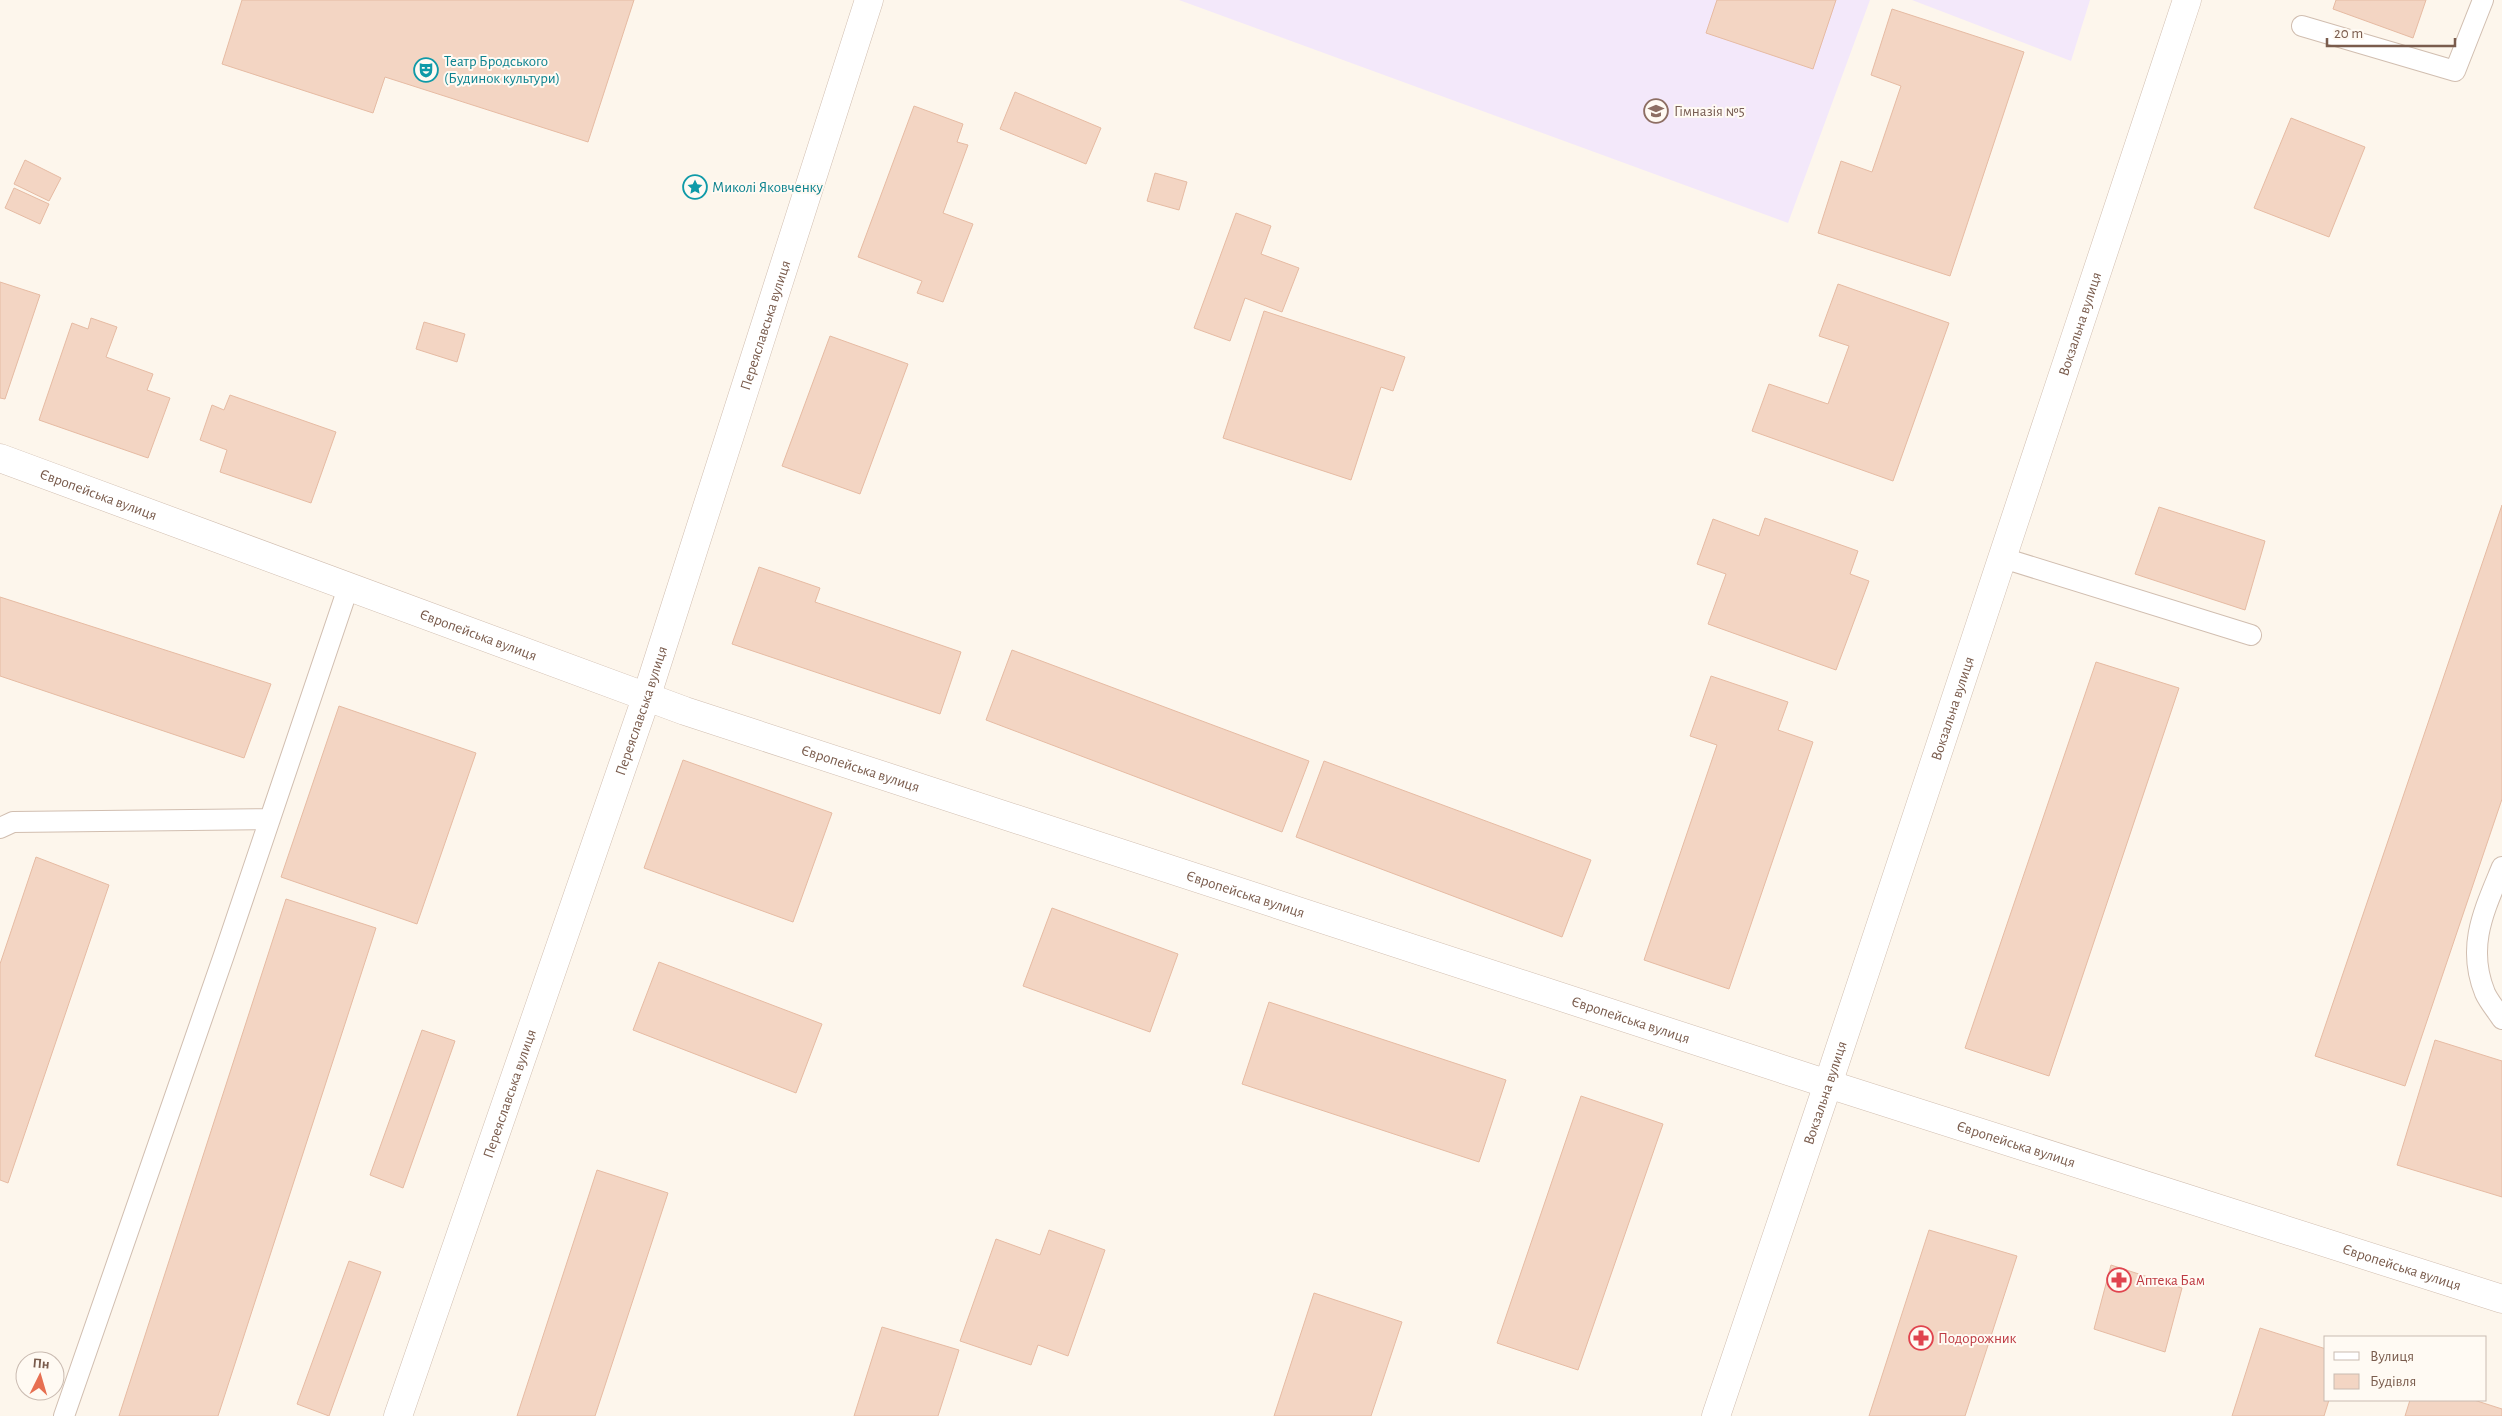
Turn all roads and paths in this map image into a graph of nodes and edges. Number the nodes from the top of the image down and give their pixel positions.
1 (869, 0) edge
2 (2187, 0) edge
3 (2483, 0) edge
4 (2302, 26) dead end
5 (0, 458) edge
6 (2003, 558) junction
7 (348, 588) junction
8 (2251, 635) dead end
9 (646, 698) junction
10 (270, 818) junction
11 (0, 828) edge
12 (2502, 867) edge
13 (2502, 1019) edge
14 (1828, 1084) junction
15 (2502, 1300) edge
16 (64, 1416) edge
17 (398, 1416) edge
18 (1716, 1416) edge

1 - 9 street, Переяславська вулиця
2 - 6 street, Вокзальна вулиця
3 - 4 lane
5 - 7 street, Європейська вулиця
6 - 8 lane
6 - 14 street, Вокзальна вулиця
7 - 9 street, Європейська вулиця
7 - 10 lane
9 - 14 street, Європейська вулиця
9 - 17 street, Переяславська вулиця
10 - 11 lane
10 - 16 lane
12 - 13 lane
14 - 15 street, Європейська вулиця
14 - 18 street, Вокзальна вулиця

